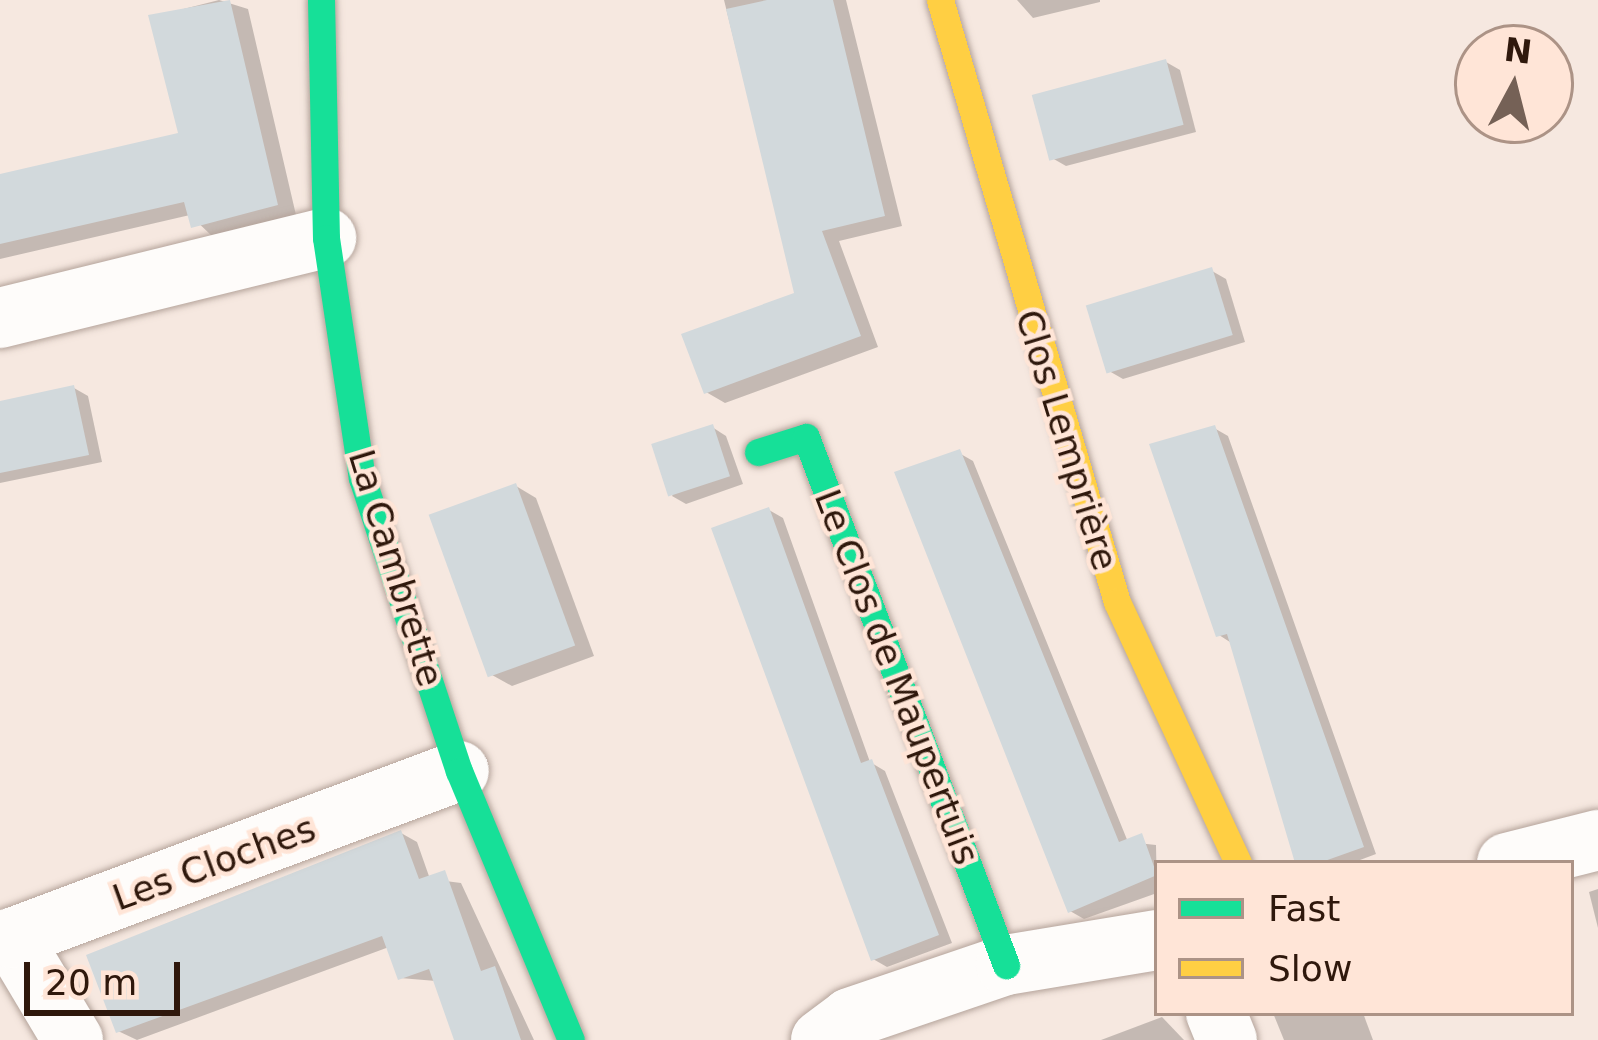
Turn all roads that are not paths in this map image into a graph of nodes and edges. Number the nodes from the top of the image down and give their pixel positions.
1 (321, 0) edge
2 (940, 0) edge
3 (326, 238) junction
4 (0, 318) edge
5 (758, 452) dead end
6 (459, 771) junction
7 (1598, 839) edge
8 (1237, 860) edge
9 (1518, 860) edge
10 (1154, 940) edge
11 (1006, 965) junction
12 (74, 1040) edge
13 (571, 1040) edge
14 (820, 1040) edge

1 - 3 street, La Cambrette
2 - 8 street, Clos Lemprière
3 - 4 street
3 - 6 street, La Cambrette
5 - 11 street, Le Clos de Maupertuis
6 - 12 street, Les Cloches
6 - 13 street, La Cambrette
7 - 9 street
10 - 11 street
11 - 14 street

